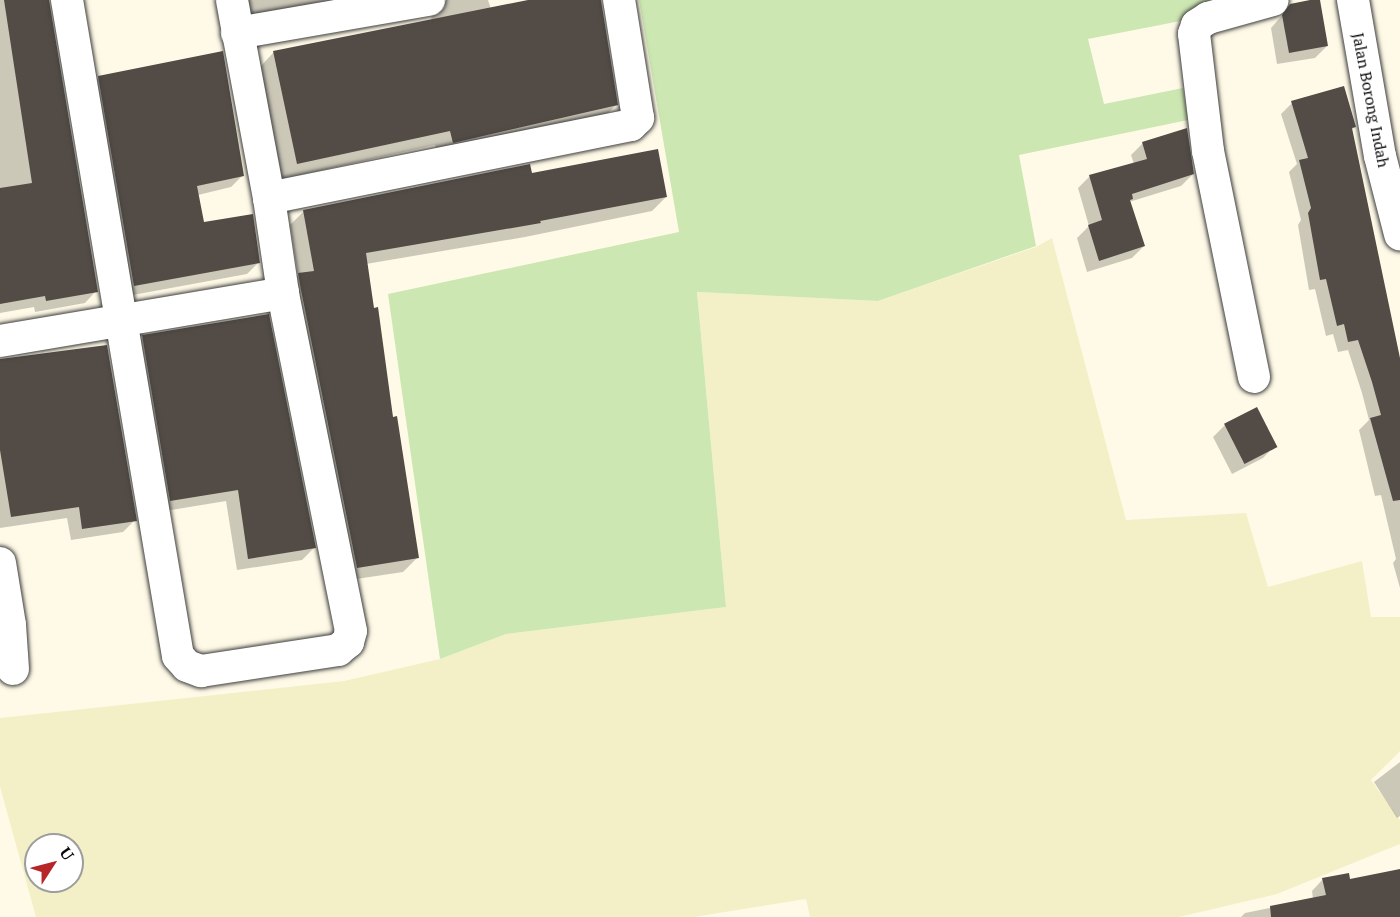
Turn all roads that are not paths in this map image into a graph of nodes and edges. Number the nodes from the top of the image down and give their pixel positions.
1 (66, 0) edge
2 (232, 0) edge
3 (429, 0) edge
4 (619, 0) edge
5 (1273, 0) edge
6 (1353, 0) edge
7 (237, 33) junction
8 (269, 198) junction
9 (1400, 234) edge
10 (283, 293) junction
11 (122, 322) junction
12 (0, 341) edge
13 (1254, 376) dead end
14 (0, 563) edge
15 (12, 669) dead end

1 - 11 street
2 - 7 street
3 - 7 street
4 - 8 street
5 - 13 street
6 - 9 street, Jalan Borong Indah
7 - 8 street
8 - 10 street
10 - 11 street
10 - 11 street
11 - 12 street
14 - 15 street

